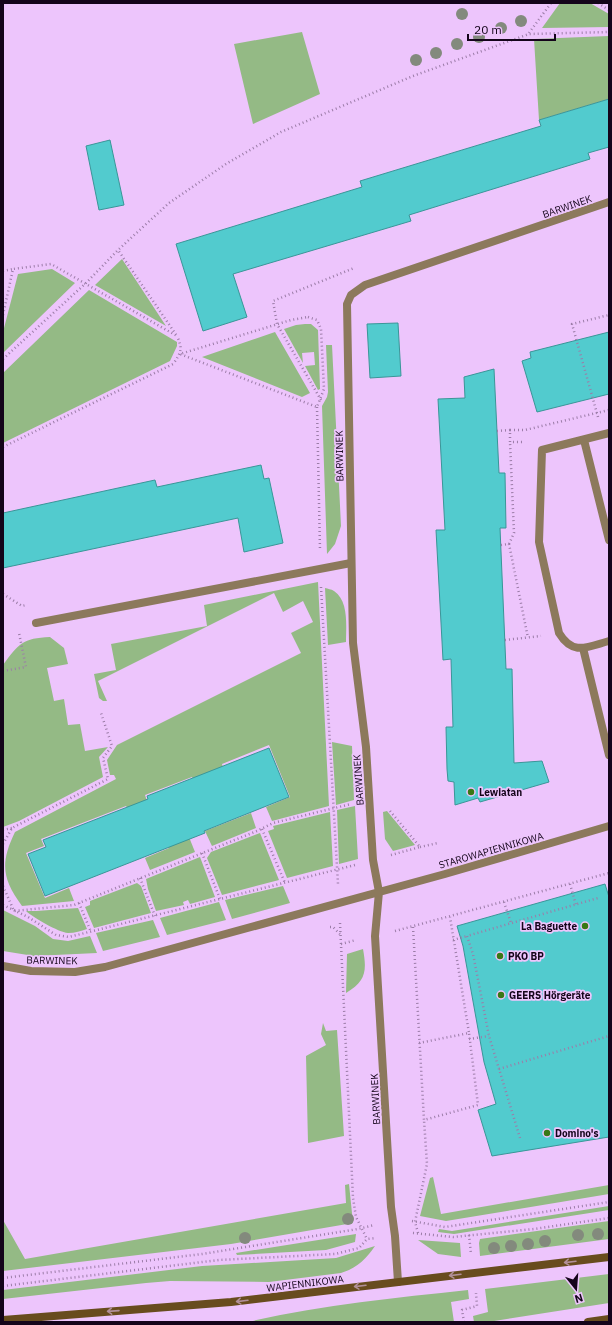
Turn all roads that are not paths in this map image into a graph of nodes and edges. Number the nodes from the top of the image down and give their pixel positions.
1 (609, 202) edge
2 (609, 433) edge
3 (584, 440) junction
4 (609, 540) edge
5 (351, 563) junction
6 (36, 624) dead end
7 (609, 641) edge
8 (583, 648) junction
9 (609, 755) edge
10 (609, 826) edge
11 (379, 892) junction
12 (3, 966) edge
13 (609, 1257) edge
14 (398, 1282) junction
15 (609, 1319) edge
16 (3, 1320) edge
17 (588, 1322) edge

1 - 5 street, BARWINEK
2 - 3 street
3 - 4 street
3 - 8 street
5 - 6 street
5 - 11 street, BARWINEK
7 - 8 street
8 - 9 street
10 - 11 street, STAROWAPIENNIKOWA
11 - 12 street, BARWINEK
11 - 14 street, BARWINEK
13 -> 14 main road, WAPIENNIKOWA
14 -> 16 main road, WAPIENNIKOWA
15 - 17 main road

